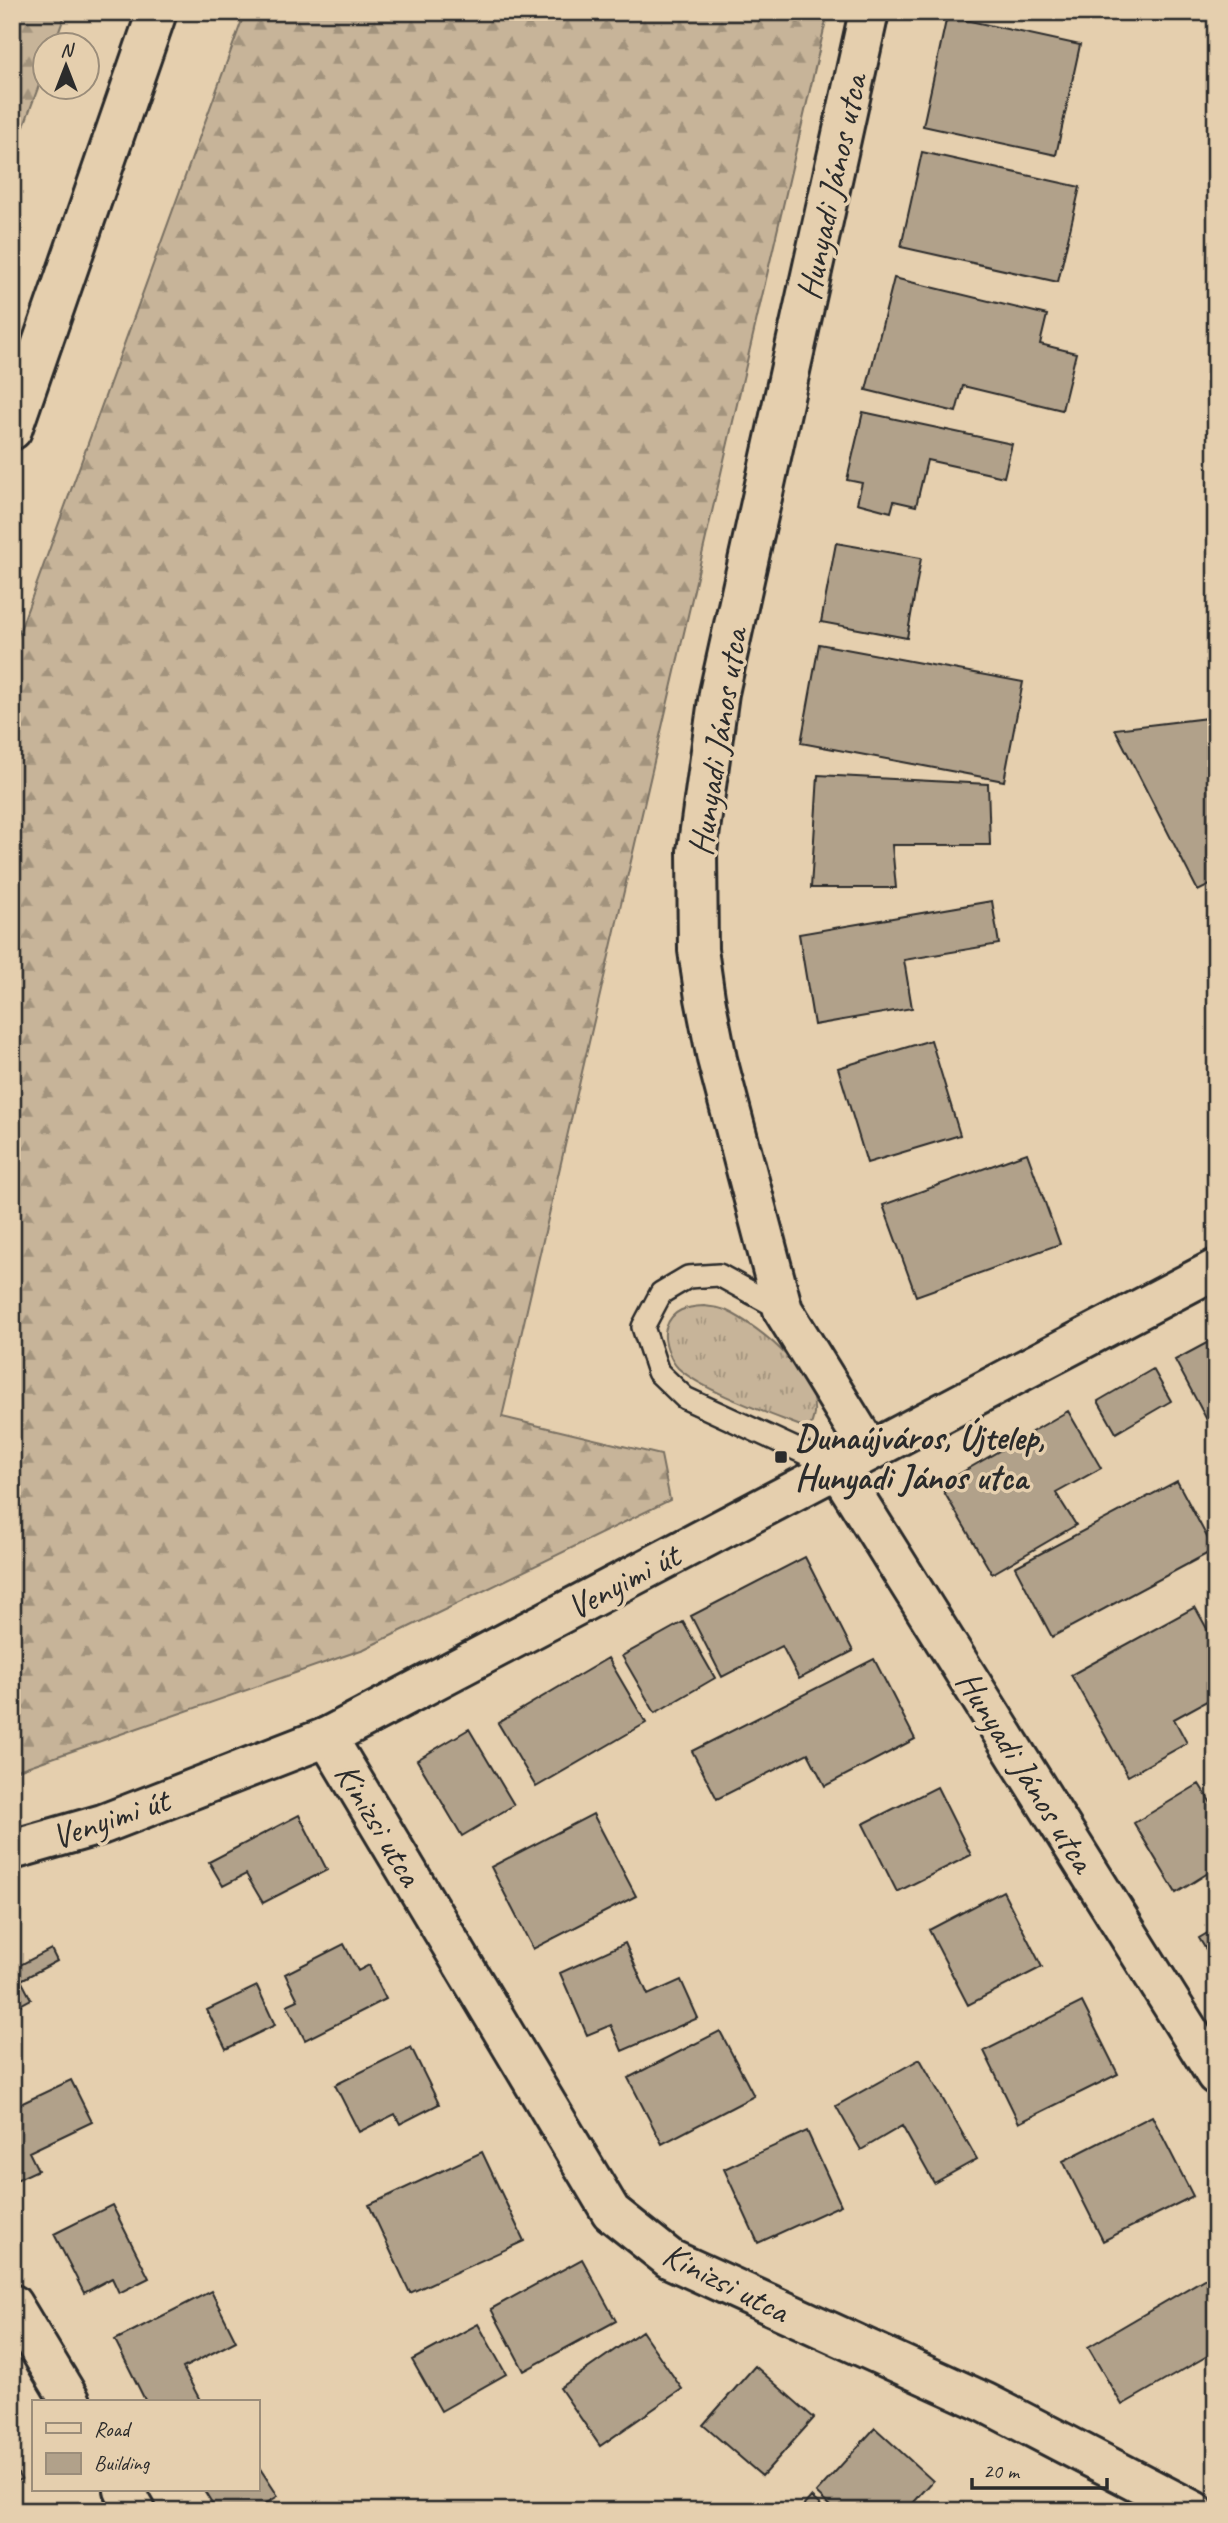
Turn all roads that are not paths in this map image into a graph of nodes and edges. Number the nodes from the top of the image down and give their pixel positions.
1 (156, 12) edge
2 (869, 12) edge
3 (12, 430) edge
4 (1216, 1269) edge
5 (783, 1310) junction
6 (870, 1451) junction
7 (837, 1468) junction
8 (327, 1737) junction
9 (12, 1850) edge
10 (1216, 2075) edge
11 (12, 2304) edge
12 (70, 2400) edge
13 (125, 2492) edge
14 (136, 2511) edge
15 (1194, 2511) edge

1 - 3 street
2 - 5 street, Hunyadi János utca
4 - 6 street, Venyimi út
5 - 6 street, Hunyadi János utca
5 - 7 lane
6 - 7 street, Venyimi út
7 - 8 street, Venyimi út
7 - 10 street, Hunyadi János utca
8 - 9 street, Venyimi út
8 - 15 street, Kinizsi utca
11 - 12 street
13 - 14 street

